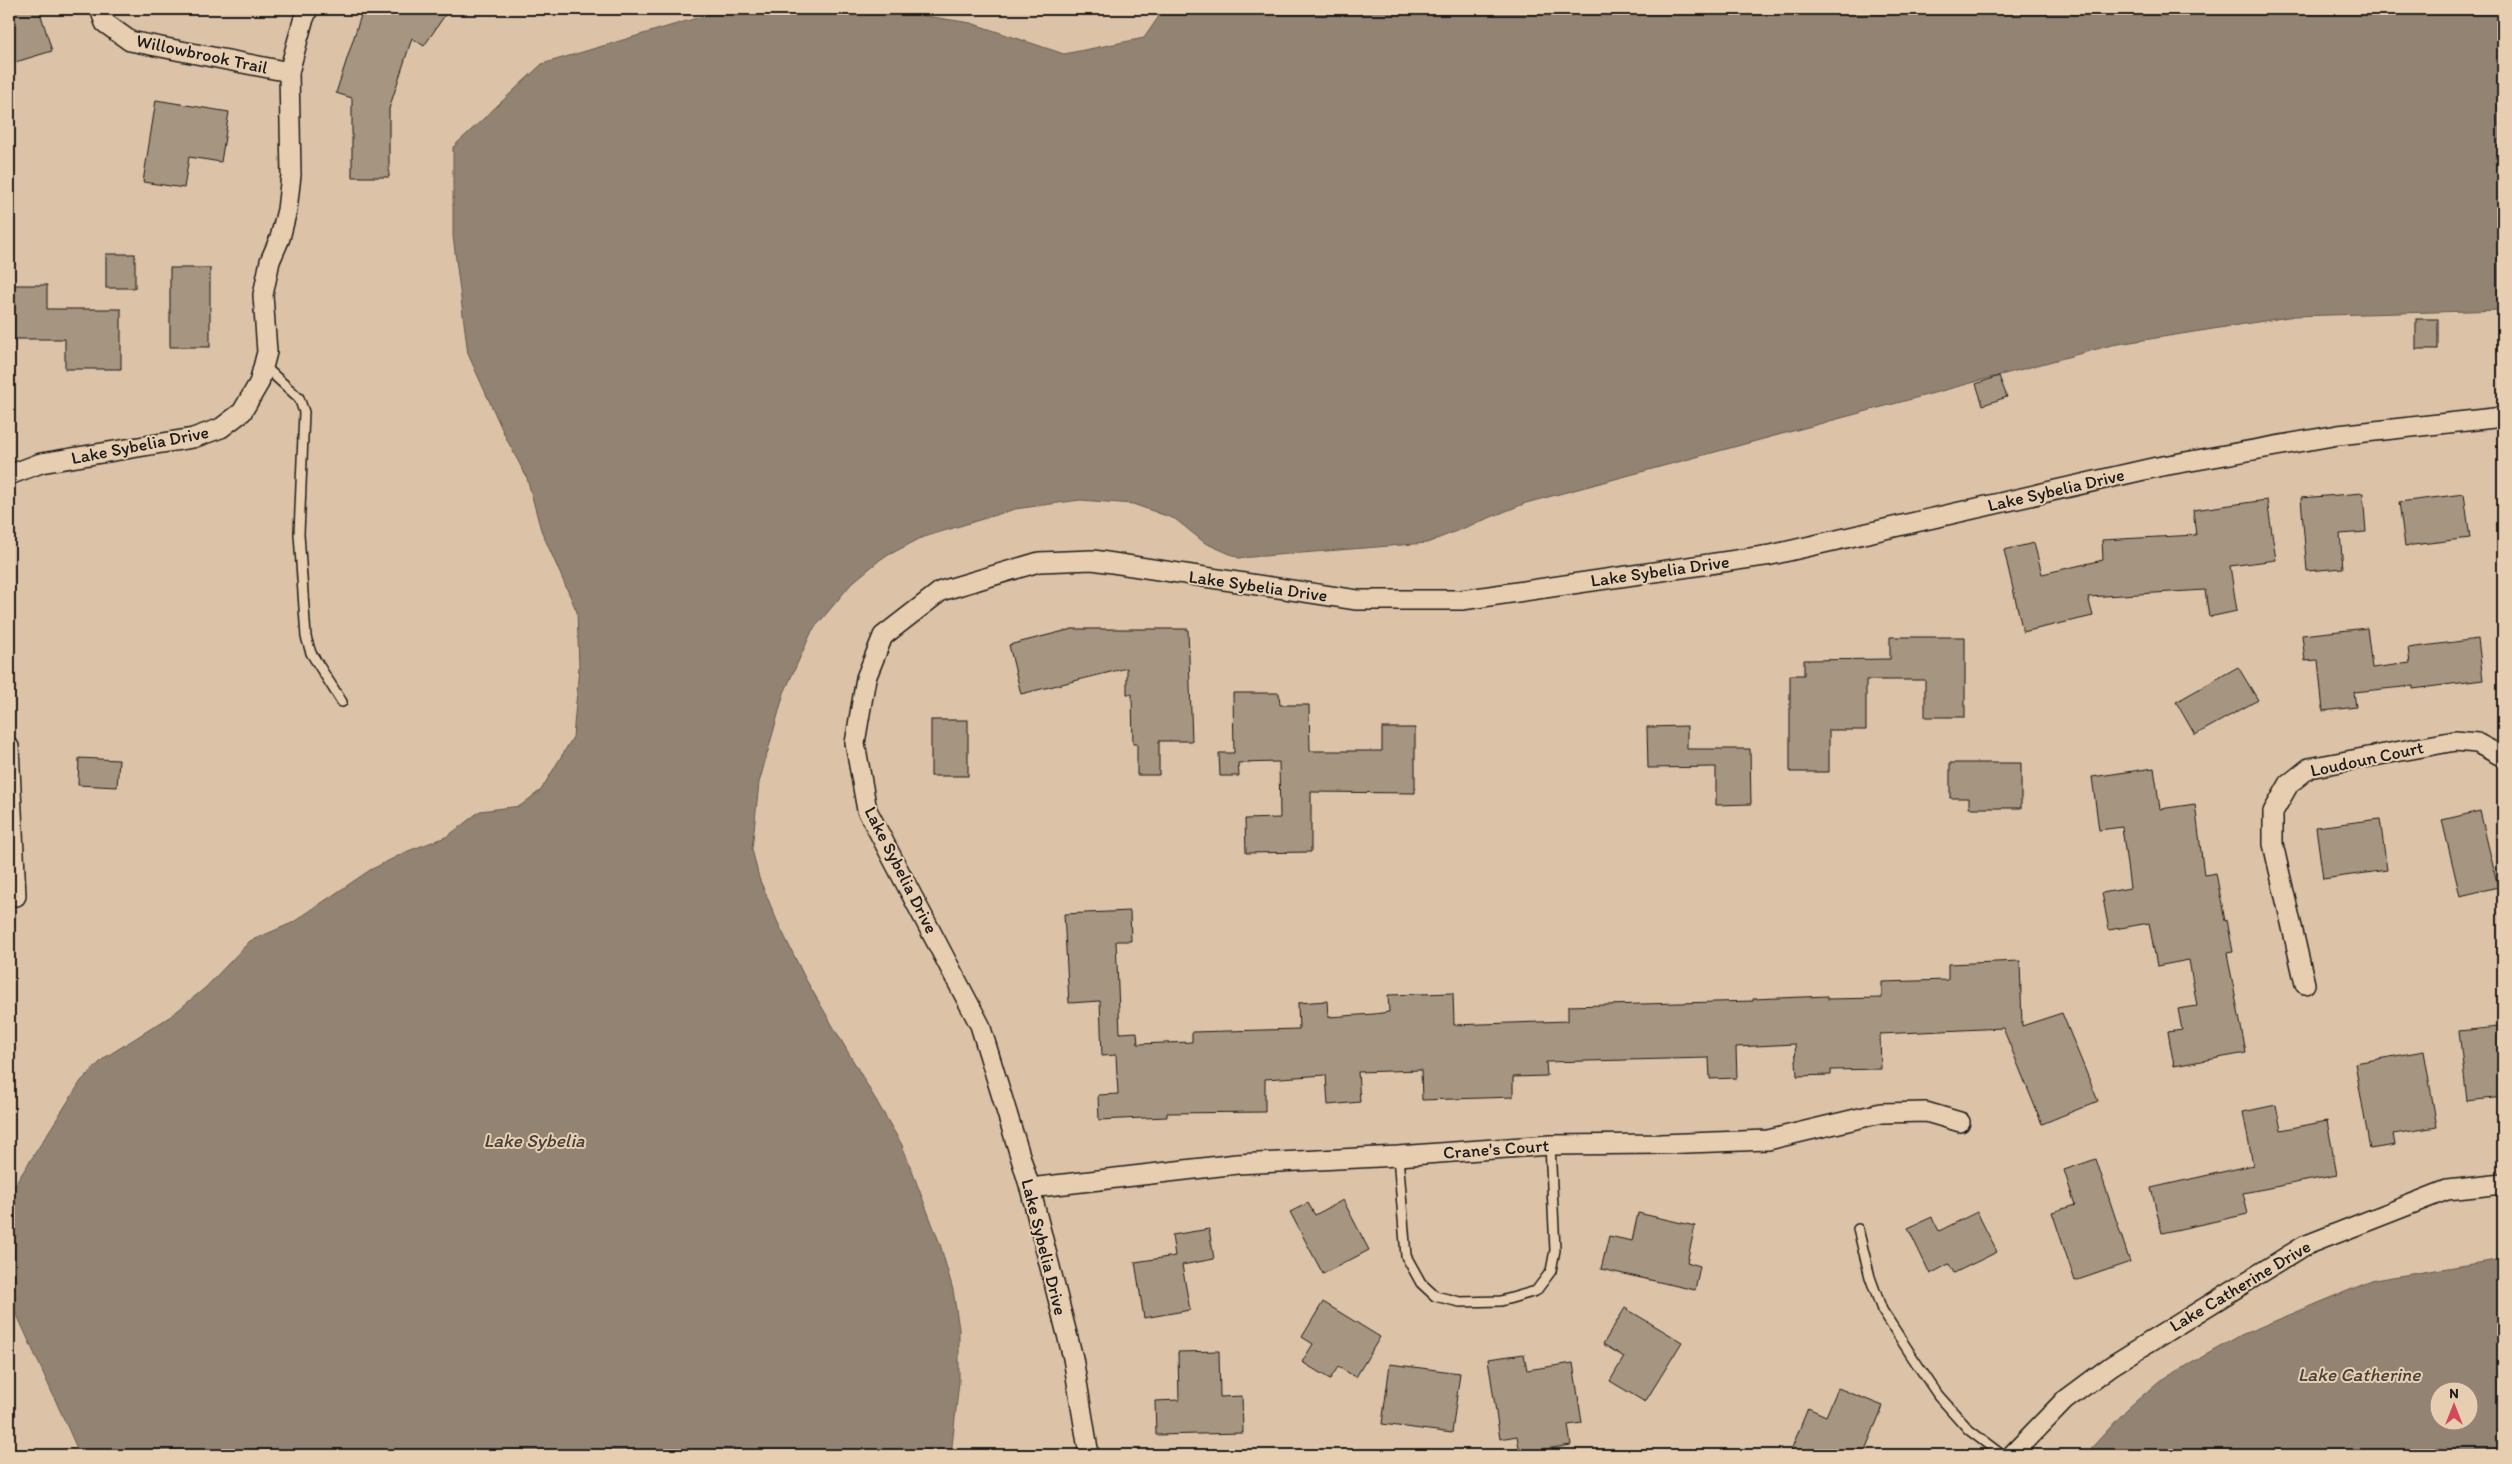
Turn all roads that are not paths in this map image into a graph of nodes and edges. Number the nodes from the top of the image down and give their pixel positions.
1 (100, 9) edge
2 (308, 9) edge
3 (289, 72) junction
4 (264, 366) junction
5 (2503, 417) edge
6 (9, 475) edge
7 (342, 702) dead end
8 (9, 747) edge
9 (2503, 756) edge
10 (16, 896) dead end
11 (2304, 984) dead end
12 (1960, 1122) dead end
13 (1550, 1145) junction
14 (1398, 1156) junction
15 (2503, 1184) edge
16 (1030, 1188) junction
17 (1858, 1230) dead end
18 (1089, 1455) edge
19 (2002, 1455) edge
20 (2012, 1455) edge

1 - 3 street, Willowbrook Trail
2 - 3 street, Lake Sybelia Drive
3 - 4 street, Lake Sybelia Drive
4 - 6 street, Lake Sybelia Drive
4 - 7 lane
5 - 16 street, Lake Sybelia Drive
8 - 10 street
9 - 11 street, Loudoun Court
12 - 13 street, Crane's Court
13 - 14 street, Crane's Court
13 - 14 lane
14 - 16 street, Crane's Court
15 - 20 street, Lake Catherine Drive
16 - 18 street, Lake Sybelia Drive
17 - 19 lane

